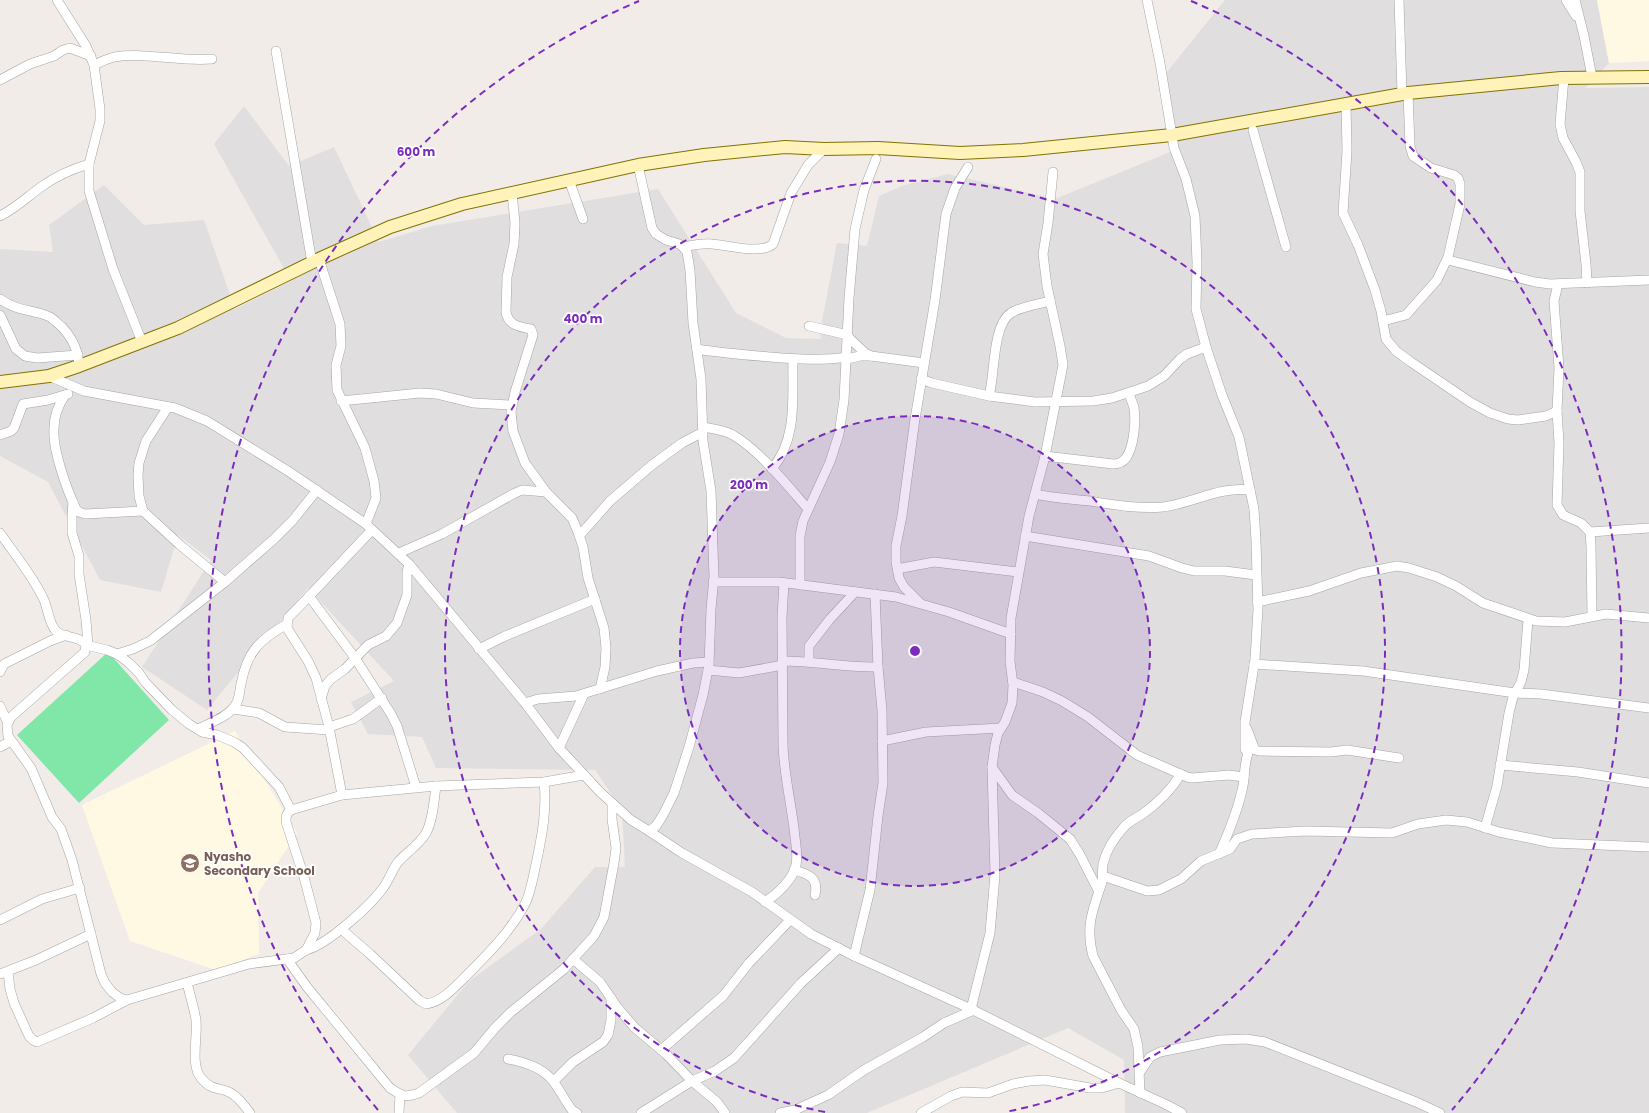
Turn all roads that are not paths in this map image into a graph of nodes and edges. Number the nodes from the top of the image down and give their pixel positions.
1 (57, 0) edge
2 (1147, 0) edge
3 (1399, 0) edge
4 (1566, 0) edge
5 (1575, 0) edge
6 (1581, 25) junction
7 (276, 51) dead end
8 (212, 59) dead end
9 (92, 61) junction
10 (1592, 77) junction
11 (1649, 77) edge
12 (1564, 78) junction
13 (0, 80) edge
14 (1405, 94) junction
15 (1346, 104) junction
16 (1253, 130) dead end
17 (1172, 135) junction
18 (824, 149) junction
19 (876, 158) dead end
20 (89, 164) junction
21 (638, 165) junction
22 (968, 167) dead end
23 (1053, 172) dead end
24 (569, 180) junction
25 (512, 193) junction
26 (0, 216) edge
27 (583, 219) dead end
28 (683, 247) junction
29 (1286, 247) dead end
30 (1448, 260) junction
31 (315, 261) junction
32 (1649, 280) edge
33 (1587, 283) junction
34 (1558, 284) junction
35 (0, 299) edge
36 (1050, 301) junction
37 (0, 315) edge
38 (1383, 321) junction
39 (810, 326) dead end
40 (848, 336) junction
41 (142, 342) junction
42 (1206, 347) junction
43 (697, 349) junction
44 (871, 356) junction
45 (847, 358) junction
46 (793, 359) junction
47 (79, 361) junction
48 (924, 363) junction
49 (49, 376) junction
50 (921, 379) junction
51 (0, 382) edge
52 (73, 387) junction
53 (1129, 393) junction
54 (65, 395) junction
55 (988, 396) junction
56 (341, 401) junction
57 (1056, 401) junction
58 (512, 405) junction
59 (168, 407) junction
60 (1557, 411) junction
61 (703, 429) junction
62 (0, 435) edge
63 (1045, 456) junction
64 (772, 470) junction
65 (317, 490) junction
66 (1250, 490) junction
67 (546, 492) junction
68 (1035, 494) junction
69 (73, 502) junction
70 (808, 509) junction
71 (143, 511) junction
72 (369, 527) junction
73 (1649, 528) edge
74 (1590, 532) junction
75 (0, 533) edge
76 (580, 535) junction
77 (1026, 536) junction
78 (399, 553) junction
79 (409, 564) junction
80 (898, 571) junction
81 (1018, 572) junction
82 (1256, 575) junction
83 (225, 582) junction
84 (713, 582) junction
85 (784, 583) junction
86 (800, 585) junction
87 (855, 592) junction
88 (875, 594) junction
89 (309, 596) junction
90 (595, 599) junction
91 (1257, 602) junction
92 (920, 603) junction
93 (1592, 616) junction
94 (1649, 618) edge
95 (1528, 620) junction
96 (287, 624) junction
97 (1010, 634) junction
98 (66, 635) junction
99 (87, 645) junction
100 (479, 649) junction
101 (117, 654) junction
102 (355, 658) junction
103 (809, 661) junction
104 (782, 663) junction
105 (1254, 664) junction
106 (709, 666) junction
107 (1, 668) edge
108 (878, 668) junction
109 (1013, 682) junction
110 (600, 689) junction
111 (1515, 693) junction
112 (584, 694) junction
113 (382, 698) junction
114 (321, 699) junction
115 (525, 703) junction
116 (0, 706) edge
117 (1649, 708) edge
118 (233, 709) junction
119 (7, 721) junction
120 (1245, 722) junction
121 (1001, 728) junction
122 (198, 729) junction
123 (329, 729) junction
124 (11, 741) junction
125 (882, 741) junction
126 (0, 746) edge
127 (560, 748) junction
128 (1399, 758) dead end
129 (1500, 765) junction
130 (992, 767) junction
131 (1181, 774) junction
132 (584, 775) junction
133 (1244, 777) junction
134 (544, 782) junction
135 (1649, 783) edge
136 (436, 786) junction
137 (416, 787) junction
138 (342, 795) junction
139 (612, 804) junction
140 (291, 810) junction
141 (1486, 828) junction
142 (649, 831) junction
143 (1649, 847) edge
144 (1219, 854) junction
145 (794, 870) junction
146 (1103, 876) junction
147 (80, 888) junction
148 (1098, 890) junction
149 (815, 895) dead end
150 (765, 902) junction
151 (0, 920) edge
152 (790, 920) junction
153 (341, 929) junction
154 (91, 934) junction
155 (839, 948) junction
156 (306, 950) junction
157 (854, 956) junction
158 (287, 959) junction
159 (573, 959) junction
160 (4, 973) edge
161 (187, 984) junction
162 (611, 996) junction
163 (128, 1000) junction
164 (972, 1009) junction
165 (661, 1050) junction
166 (508, 1059) dead end
167 (1140, 1072) junction
168 (554, 1081) junction
169 (692, 1081) junction
170 (1119, 1083) junction
171 (1140, 1093) junction
172 (400, 1094) junction
173 (250, 1113) edge
174 (399, 1113) edge
175 (577, 1113) edge
176 (641, 1113) edge
177 (725, 1113) edge
178 (780, 1113) edge
179 (921, 1113) edge
180 (1182, 1113) edge
181 (1440, 1113) edge

1 - 9 street
2 - 17 street
3 - 14 street
4 - 6 street
5 - 6 street
6 - 10 street
7 - 31 street
8 - 9 street
9 - 13 street
9 - 20 street
10 - 11 main road
10 - 12 main road
12 - 14 main road
12 - 33 street
14 - 15 main road
14 - 30 street
15 - 17 main road
15 - 38 street
16 - 29 street
17 - 18 main road
17 - 42 street
18 - 21 main road
18 - 28 street
19 - 40 street
20 - 26 street
20 - 41 street
21 - 24 main road
21 - 28 street
22 - 48 street
23 - 36 street
24 - 25 main road
24 - 27 street
25 - 31 main road
25 - 58 street
28 - 43 street
30 - 34 street
30 - 38 street
31 - 41 main road
31 - 56 street
32 - 33 street
33 - 34 street
34 - 60 street
35 - 47 street
36 - 55 street
36 - 57 street
37 - 47 street
38 - 60 street
39 - 40 street
40 - 44 street
40 - 45 street
41 - 47 main road
42 - 53 street
42 - 66 street
43 - 46 street
43 - 61 street
44 - 45 street
44 - 48 street
45 - 46 street
45 - 70 street
46 - 64 street
47 - 49 main road
48 - 50 street
49 - 51 main road
49 - 52 street
50 - 55 street
50 - 80 street
52 - 54 street
52 - 59 street
53 - 57 street
53 - 63 street
54 - 62 street
54 - 69 street
55 - 57 street
56 - 58 street
56 - 72 street
57 - 63 street
58 - 67 street
59 - 65 street
59 - 71 street
60 - 74 street
61 - 64 street
61 - 76 street
61 - 84 street
63 - 68 street
64 - 70 street
65 - 72 street
65 - 83 street
66 - 68 street
66 - 82 street
67 - 76 street
67 - 78 street
68 - 77 street
69 - 71 street
69 - 99 street
70 - 86 street
71 - 83 street
72 - 78 street
72 - 89 street
73 - 74 street
74 - 93 street
75 - 98 street
76 - 90 street
77 - 81 street
77 - 82 street
78 - 79 street
79 - 100 street
79 - 102 street
80 - 81 street
80 - 92 street
81 - 97 street
82 - 91 street
83 - 101 street
84 - 85 street
84 - 106 street
85 - 86 street
85 - 104 street
86 - 87 street
87 - 88 street
87 - 103 street
88 - 92 street
88 - 108 street
89 - 96 street
89 - 102 street
90 - 100 street
90 - 110 street
91 - 95 street
91 - 105 street
92 - 97 street
93 - 94 street
93 - 95 street
95 - 111 street
96 - 114 street
96 - 118 street
97 - 109 street
98 - 99 street
98 - 107 street
99 - 101 street
99 - 119 street
100 - 115 street
101 - 122 street
102 - 113 street
102 - 114 street
103 - 104 street
103 - 108 street
104 - 106 street
104 - 145 street
105 - 111 street
105 - 120 street
106 - 110 street
106 - 142 street
108 - 125 street
109 - 121 street
109 - 131 street
110 - 112 street
111 - 117 street
111 - 129 street
112 - 115 street
112 - 127 street
113 - 123 street
113 - 137 street
114 - 123 street
115 - 127 street
116 - 119 street
118 - 122 street
118 - 123 street
119 - 124 street
120 - 128 street
120 - 133 street
121 - 125 street
121 - 130 street
122 - 140 street
123 - 138 street
124 - 126 street
124 - 147 street
125 - 157 street
127 - 132 street
129 - 135 street
129 - 141 street
130 - 148 street
130 - 164 street
131 - 133 street
131 - 146 street
132 - 134 street
132 - 139 street
133 - 144 street
134 - 136 street
134 - 153 street
136 - 137 street
136 - 153 street
137 - 138 street
138 - 140 street
139 - 142 street
139 - 159 street
140 - 156 street
141 - 143 street
141 - 144 street
142 - 150 street
144 - 146 street
145 - 149 street
145 - 150 street
146 - 148 street
147 - 151 street
147 - 154 street
148 - 167 street
150 - 152 street
152 - 155 street
152 - 165 street
153 - 156 street
154 - 160 street
154 - 163 street
155 - 157 street
155 - 169 street
156 - 158 street
157 - 164 street
158 - 161 street
158 - 172 street
159 - 162 street
159 - 172 street
160 - 163 street
161 - 163 street
161 - 173 street
162 - 165 street
162 - 168 street
164 - 170 street
164 - 178 street
165 - 169 street
166 - 168 street
167 - 171 street
167 - 181 street
168 - 175 street
169 - 176 street
169 - 177 street
170 - 171 street
170 - 179 street
171 - 180 street
172 - 174 street

